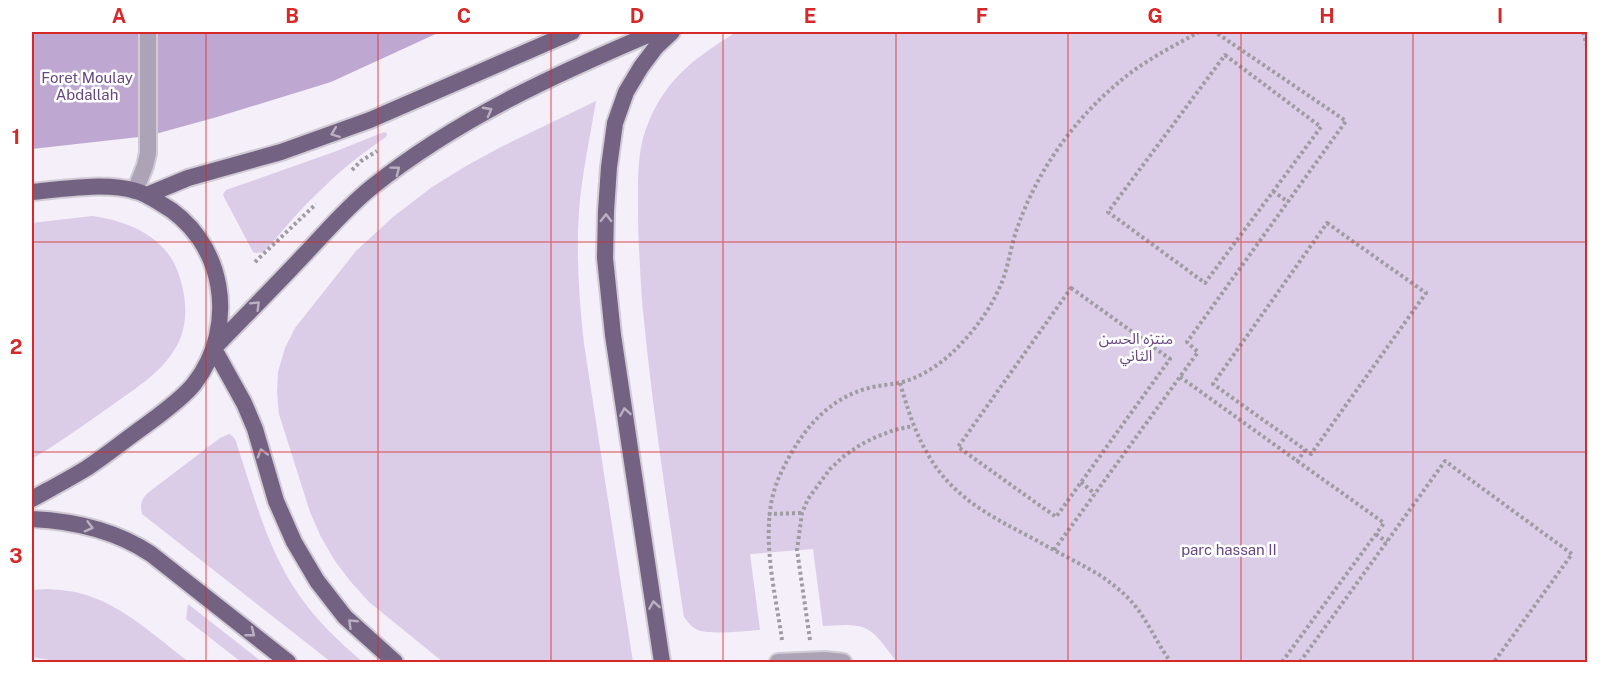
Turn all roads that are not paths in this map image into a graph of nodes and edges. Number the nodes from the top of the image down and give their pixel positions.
1 (148, 32) edge
2 (572, 32) edge
3 (655, 32) edge
4 (672, 32) edge
5 (32, 192) edge
6 (141, 193) junction
7 (214, 348) junction
8 (32, 499) edge
9 (32, 519) edge
10 (813, 661) edge
11 (785, 662) edge
12 (288, 663) edge
13 (396, 663) edge
14 (662, 663) edge
15 (778, 663) edge
16 (843, 663) edge

1 - 6 lane
2 -> 6 main road
7 -> 3 main road
14 -> 4 main road
5 - 6 main road
6 - 7 main road
7 - 8 main road
13 -> 7 main road
9 -> 12 main road
10 - 11 lane
10 - 16 lane
11 - 15 lane

